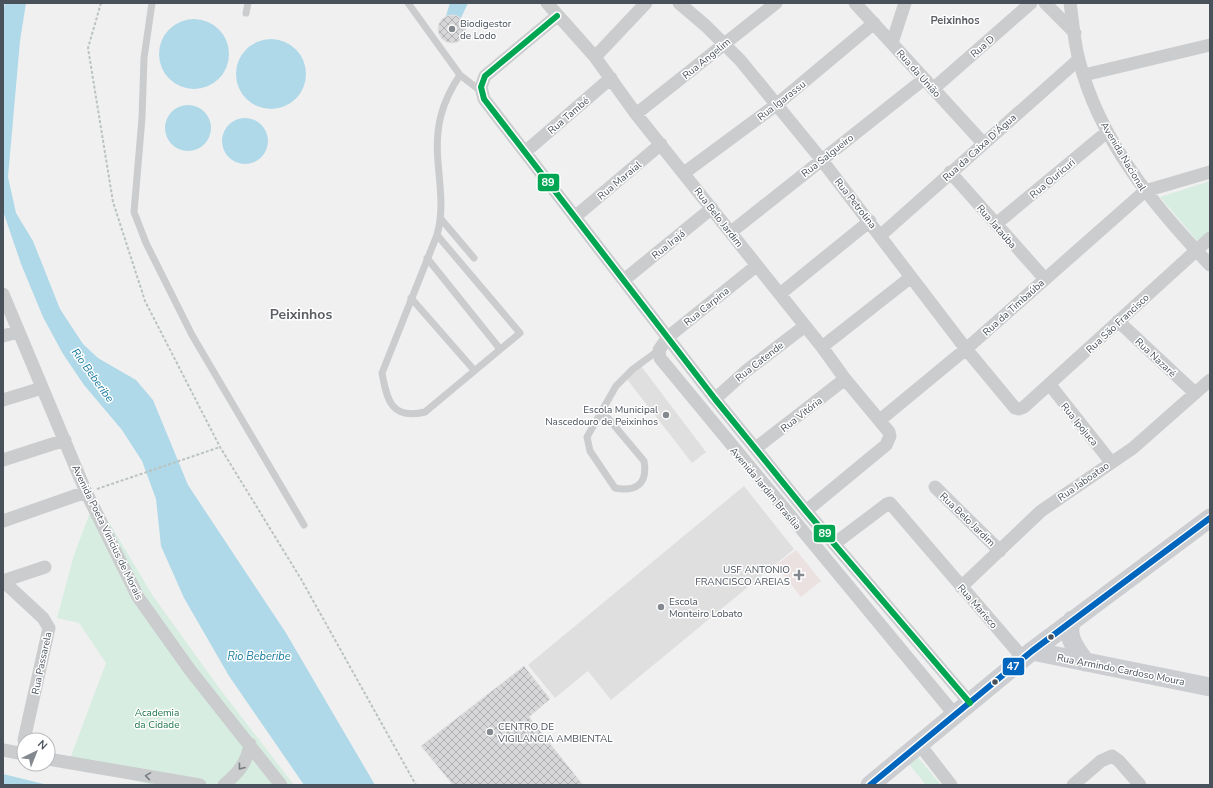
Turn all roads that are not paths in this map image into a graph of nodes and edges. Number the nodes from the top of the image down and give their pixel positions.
1 (152, 3) edge
2 (248, 3) edge
3 (408, 3) edge
4 (547, 3) edge
5 (646, 3) edge
6 (679, 3) edge
7 (776, 3) edge
8 (855, 3) edge
9 (905, 3) edge
10 (1031, 3) edge
11 (1045, 3) edge
12 (1070, 3) edge
13 (246, 13) dead end
14 (557, 16) junction
15 (874, 23) junction
16 (1075, 33) junction
17 (724, 43) junction
18 (892, 43) junction
19 (1210, 45) edge
20 (595, 57) junction
21 (1078, 60) junction
22 (460, 75) junction
23 (1084, 75) junction
24 (611, 78) junction
25 (924, 79) junction
26 (934, 89) junction
27 (482, 92) junction
28 (776, 105) junction
29 (636, 114) junction
30 (1107, 132) junction
31 (982, 143) junction
32 (662, 144) junction
33 (525, 152) junction
34 (821, 159) junction
35 (950, 172) junction
36 (1210, 172) edge
37 (684, 173) junction
38 (1145, 191) junction
39 (712, 208) junction
40 (576, 216) junction
41 (441, 219) junction
42 (870, 221) junction
43 (996, 224) junction
44 (731, 232) junction
45 (437, 235) junction
46 (881, 235) junction
47 (1210, 238) edge
48 (1196, 251) junction
49 (427, 258) junction
50 (474, 258) dead end
51 (756, 266) junction
52 (1210, 266) edge
53 (911, 277) junction
54 (1045, 279) junction
55 (624, 280) junction
56 (3, 294) edge
57 (780, 294) junction
58 (411, 298) junction
59 (1118, 321) junction
60 (805, 326) junction
61 (18, 332) junction
62 (3, 336) edge
63 (668, 337) junction
64 (822, 347) junction
65 (500, 349) junction
66 (966, 349) junction
67 (659, 350) junction
68 (474, 370) junction
69 (845, 379) junction
70 (1210, 380) edge
71 (1050, 385) junction
72 (42, 388) junction
73 (1195, 393) junction
74 (715, 399) junction
75 (3, 400) edge
76 (1024, 407) joint
77 (602, 411) junction
78 (880, 420) junction
79 (65, 440) junction
80 (756, 448) junction
81 (3, 460) edge
82 (1111, 462) junction
83 (935, 487) dead end
84 (86, 492) junction
85 (806, 511) junction
86 (1210, 518) edge
87 (3, 521) edge
88 (304, 525) dead end
89 (834, 544) junction
90 (1000, 550) junction
91 (45, 567) dead end
92 (3, 581) edge
93 (961, 587) junction
94 (1072, 620) junction
95 (1028, 654) junction
96 (1085, 662) junction
97 (1210, 687) edge
98 (970, 703) junction
99 (955, 715) junction
100 (26, 732) edge
101 (250, 744) junction
102 (920, 745) junction
103 (16, 748) edge
104 (3, 750) edge
105 (56, 760) edge
106 (200, 785) edge
107 (224, 785) edge
108 (281, 785) edge
109 (870, 785) edge
110 (951, 785) edge
111 (1073, 785) edge
112 (1140, 785) edge

1 - 88 lane
2 - 13 lane
3 - 22 lane
4 - 14 street, Rua Belo Jardim
5 - 20 street
6 - 17 street, Rua Petrolina
7 - 17 street, Rua Angelim
8 - 15 street, Rua da União
9 - 18 street
10 - 26 street, Rua D
11 - 16 street
12 - 16 street, Avenida Nacional
14 - 20 street, Rua Belo Jardim
14 - 27 street
15 - 18 street, Rua da União
15 - 28 street, Rua Igarassu
16 - 21 street, Avenida Nacional
17 - 28 street, Rua Petrolina
17 - 29 street, Rua Angelim
18 - 25 street, Rua da União
19 - 23 street
20 - 24 street, Rua Belo Jardim
21 - 23 street, Avenida Nacional
21 - 31 street, Rua da Caixa D'Água
22 - 27 lane
22 - 41 lane
23 - 30 street, Avenida Nacional
24 - 29 street, Rua Belo Jardim
24 - 33 street, Rua També
25 - 26 street, Rua da União
25 - 34 street, Rua Salgueiro
26 - 31 street, Rua da União
27 - 33 street, Avenida Jardim Brasília
28 - 34 street, Rua Petrolina
28 - 37 street, Rua Igarassu
29 - 32 street, Rua Belo Jardim
30 - 38 street, Avenida Nacional
30 - 43 street, Rua Ouricuri
31 - 35 street, Rua da Caixa D'Água
32 - 37 street, Rua Belo Jardim
32 - 40 street, Rua Maraial
33 - 40 street, Avenida Jardim Brasília
34 - 42 street, Rua Petrolina
34 - 44 street, Rua Salgueiro
35 - 43 street, Rua Jataúba
35 - 46 street, Rua da Caixa D'Água
36 - 38 street
37 - 39 street, Rua Belo Jardim
38 - 48 street, Avenida Nacional
38 - 54 street, Rua da Timbaúba
39 - 44 street, Rua Belo Jardim
39 - 55 street, Rua Irajá
40 - 55 street, Avenida Jardim Brasília
41 - 45 lane
41 - 50 lane
42 - 46 street, Rua Petrolina
42 - 57 street
43 - 54 street, Rua Jataúba
44 - 51 street, Rua Belo Jardim
45 - 49 lane
45 - 65 lane
46 - 53 street, Rua Petrolina
47 - 48 street, Rua São Francisco
48 - 52 street, Avenida Nacional
48 - 59 street, Rua São Francisco
49 - 58 lane
49 - 65 lane
51 - 57 street, Rua Belo Jardim
51 - 63 street, Rua Carpina
53 - 64 street
53 - 66 street, Rua Petrolina
54 - 66 street, Rua da Timbaúba
55 - 63 street, Avenida Jardim Brasília
56 - 61 street, Avenida Poeta Vinicius de Morais
57 - 60 street, Rua Belo Jardim
58 - 68 lane
58 - 68 lane
59 - 71 street, Rua São Francisco
59 - 73 street, Rua Nazaré
60 - 64 street, Rua Belo Jardim
60 - 74 street, Rua Catende
61 - 62 street
61 - 72 street, Avenida Poeta Vinicius de Morais
63 - 67 street, Rua Carpina
63 - 74 street, Avenida Jardim Brasília
64 - 69 street, Rua Belo Jardim
65 - 68 lane
66 - 76 street, Rua Petrolina
66 - 78 street, Rua da Timbaúba
67 - 77 lane
67 - 99 street, Avenida Jardim Brasília
69 - 78 street, Rua Belo Jardim
69 - 80 street, Rua Vitória
70 - 73 street, Rua Jaboatao
71 - 76 street, Rua São Francisco
71 - 82 street, Rua Ipojuca
72 - 75 street
72 - 79 street, Avenida Poeta Vinicius de Morais
73 - 82 street, Rua Jaboatao
74 - 80 street, Avenida Jardim Brasília
77 - 77 lane
78 - 85 street, Rua Belo Jardim
79 - 81 street
79 - 84 street, Avenida Poeta Vinicius de Morais
80 - 85 street, Avenida Jardim Brasília
82 - 90 street, Rua Jaboatao
83 - 90 street, Rua Belo Jardim
84 - 87 street
84 - 101 street, Avenida Poeta Vinicius de Morais
85 - 89 street, Avenida Jardim Brasília
86 - 94 main road
89 - 93 street, Rua Marisco
89 - 98 street, Avenida Jardim Brasília
90 - 93 street, Rua Jaboatao
91 - 92 street
92 - 100 street, Rua Passarela
93 - 95 street, Rua Marisco
94 - 95 main road
94 - 96 main road
95 - 96 main road, Rua Armindo Cardoso Moura
95 - 98 main road
96 - 97 main road, Rua Armindo Cardoso Moura
98 - 99 main road
99 - 102 main road
101 -> 107 street
101 - 108 street, Avenida Poeta Vinicius de Morais
102 - 109 main road
102 - 110 street
103 - 104 street
106 -> 105 street
111 - 112 street

